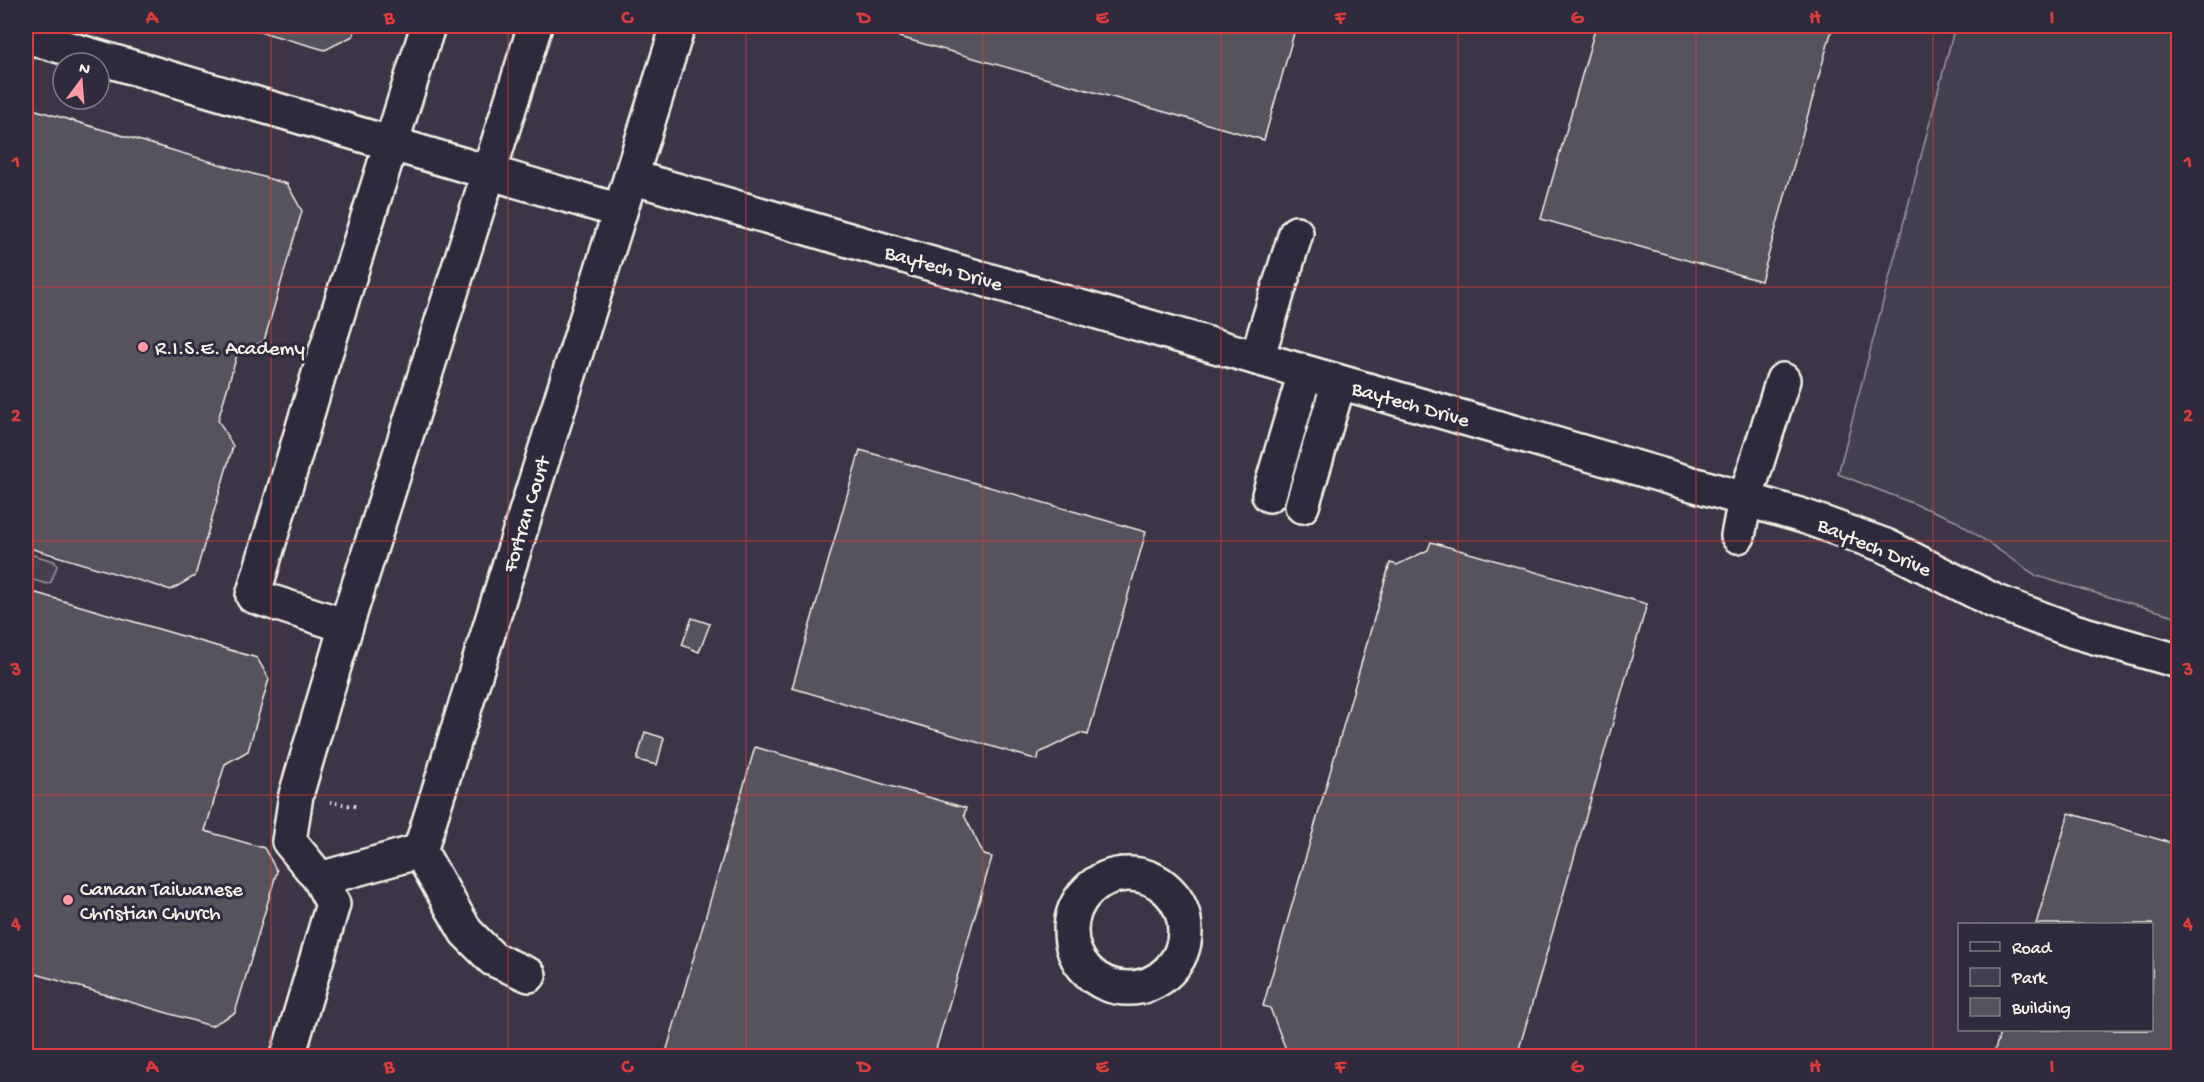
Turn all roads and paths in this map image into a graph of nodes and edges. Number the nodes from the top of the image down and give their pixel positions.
1 (428, 26) edge
2 (535, 26) edge
3 (678, 26) edge
4 (26, 36) edge
5 (391, 143) junction
6 (489, 172) junction
7 (631, 177) junction
8 (620, 211) junction
9 (1296, 233) dead end
10 (1257, 358) junction
11 (1305, 373) junction
12 (1783, 380) dead end
13 (1339, 382) junction
14 (1269, 495) dead end
15 (1745, 500) junction
16 (1302, 506) dead end
17 (1738, 536) dead end
18 (346, 626) junction
19 (2178, 661) edge
20 (420, 851) junction
21 (320, 879) junction
22 (529, 975) dead end
23 (288, 1056) edge

1 - 5 street
2 - 6 street
3 - 7 street, Fortran Court
4 - 5 street
5 - 6 street
5 - 18 street
6 - 8 street
6 - 18 street
7 - 8 street, Fortran Court
7 - 10 street, Baytech Drive
8 - 20 street, Fortran Court
9 - 10 street
10 - 11 street, Baytech Drive
11 - 13 street, Baytech Drive
11 - 14 street
12 - 15 street
13 - 15 street, Baytech Drive
13 - 16 street
15 - 17 street
15 - 19 street, Baytech Drive
18 - 21 street
20 - 21 street
20 - 22 street
21 - 23 street

